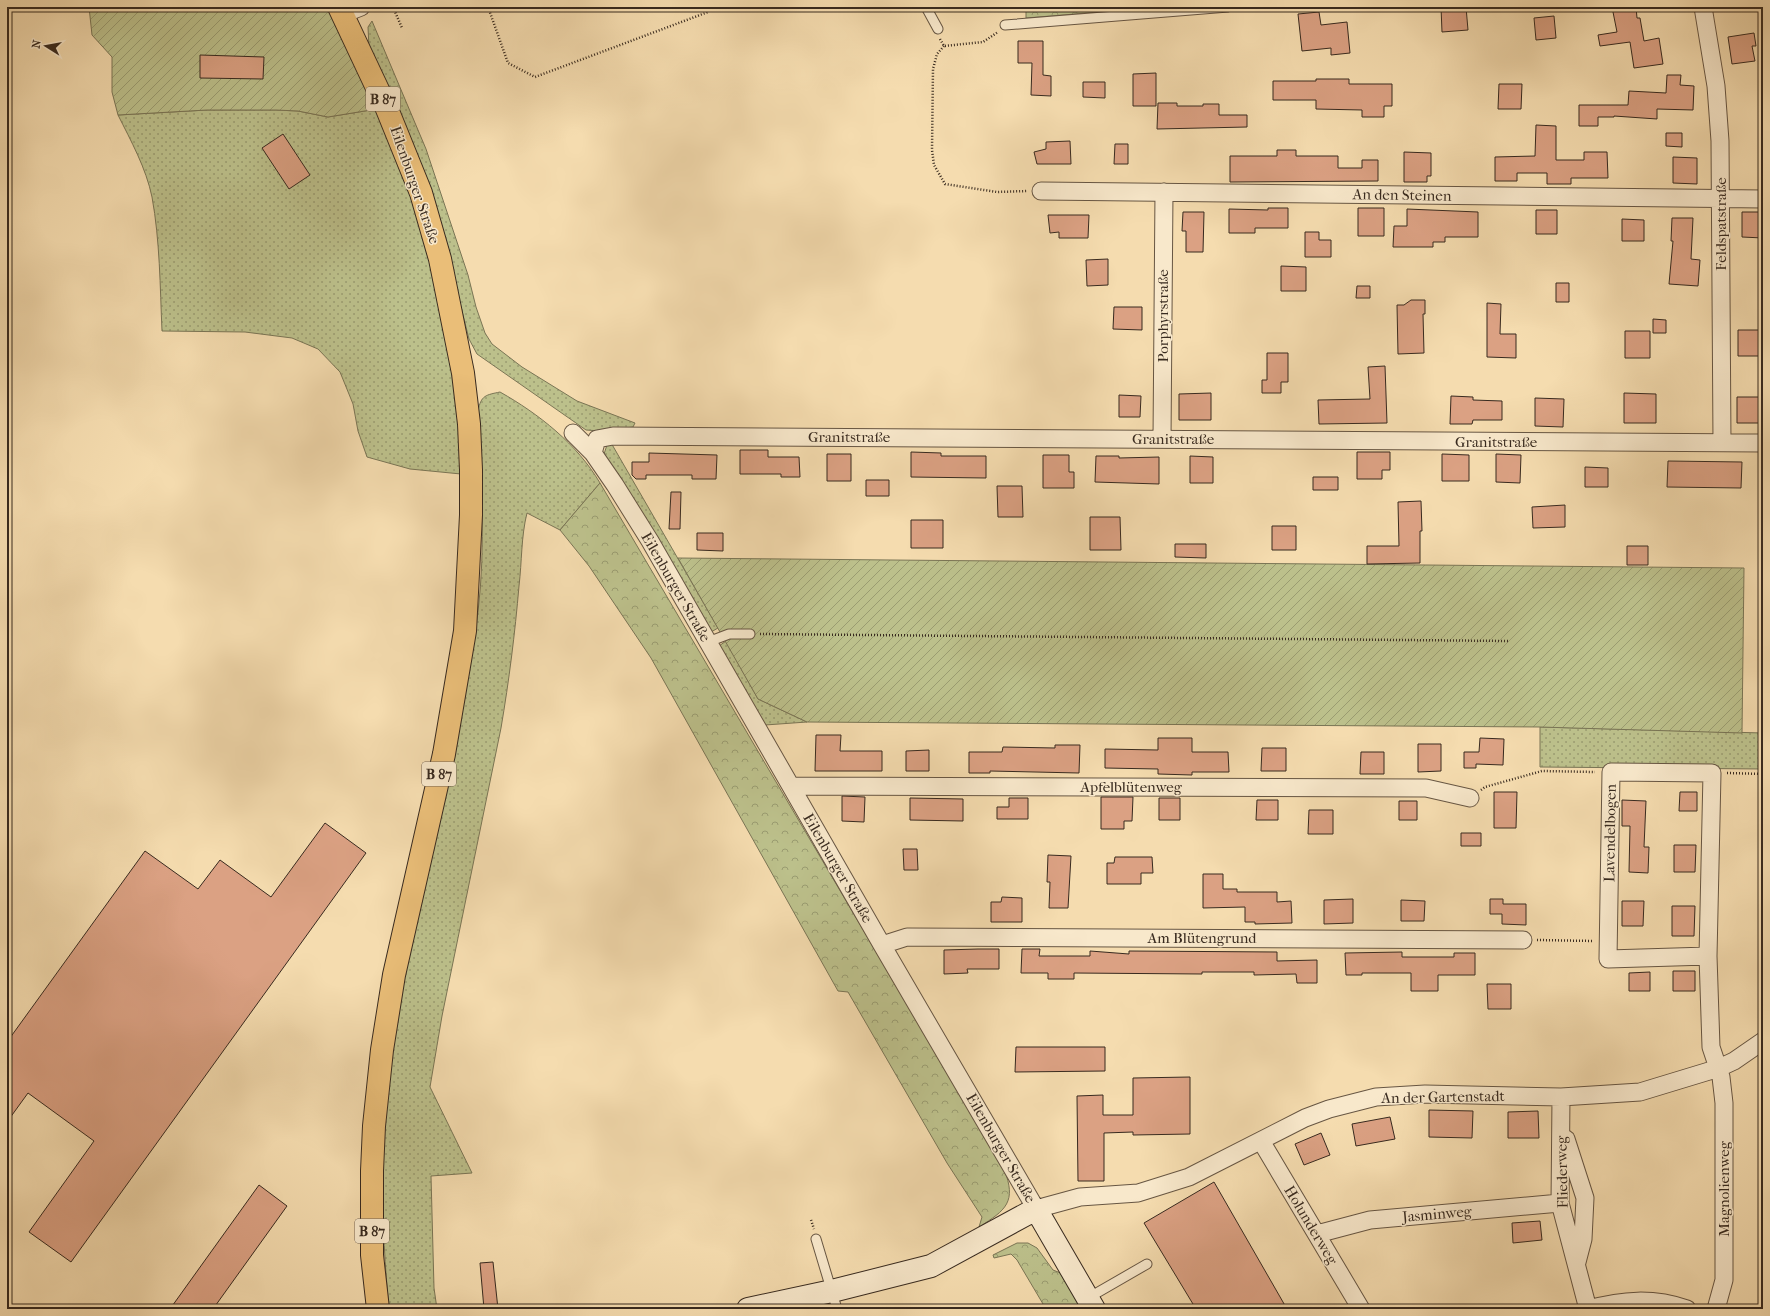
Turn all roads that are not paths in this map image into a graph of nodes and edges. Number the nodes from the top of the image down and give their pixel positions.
1 (926, 7) edge
2 (1228, 7) edge
3 (1703, 7) edge
4 (348, 10) edge
5 (1005, 25) road end
6 (938, 29) road end
7 (1041, 191) road end
8 (1164, 192) junction
9 (1721, 199) junction
10 (1763, 200) edge
11 (573, 433) dead end
12 (1162, 439) junction
13 (1722, 442) junction
14 (1763, 443) edge
15 (593, 453) junction
16 (750, 634) road end
17 (708, 642) junction
18 (791, 786) junction
19 (1470, 798) road end
20 (1523, 940) road end
21 (882, 946) junction
22 (1708, 956) junction
23 (1763, 1041) edge
24 (1719, 1068) junction
25 (1561, 1097) junction
26 (1561, 1125) junction
27 (1262, 1141) junction
28 (1560, 1203) junction
29 (1036, 1209) junction
30 (1317, 1234) junction
31 (816, 1240) dead end
32 (1147, 1264) dead end
33 (1576, 1264) junction
34 (835, 1300) edge
35 (375, 1303) edge
36 (1091, 1303) edge
37 (748, 1309) edge
38 (1361, 1309) edge
39 (1588, 1309) edge
40 (1687, 1309) edge
41 (1716, 1309) edge

1 - 6 lane
2 - 5 lane
3 - 9 street, Feldspatstraße
4 - 35 main road, Eilenburger Straße / B 87
7 - 8 street, An den Steinen
8 - 9 street, An den Steinen
8 - 12 street, Porphyrstraße
9 - 10 street, An den Steinen
9 - 13 street, Feldspatstraße
11 - 15 street, Eilenburger Straße
12 - 13 street, Granitstraße
12 - 15 street, Granitstraße
13 - 14 street, Granitstraße
15 - 17 street, Eilenburger Straße
16 - 17 lane
17 - 18 street, Eilenburger Straße
18 - 19 street, Apfelblütenweg
18 - 21 street, Eilenburger Straße
20 - 21 street, Am Blütengrund
21 - 29 street, Eilenburger Straße
22 - 22 street, Lavendelbogen
22 - 24 street
23 - 24 street, An der Gartenstadt
24 - 25 street, An der Gartenstadt
24 - 41 street, Magnolienweg
25 - 26 street, Fliederweg
25 - 27 street, An der Gartenstadt
26 - 28 street, Fliederweg
26 - 33 street, Fliederweg
27 - 29 street, An der Gartenstadt
27 - 30 street, Holunderweg
28 - 30 street, Jasminweg
28 - 33 street, Fliederweg
29 - 34 street
29 - 36 street, Eilenburger Straße
30 - 38 street, Holunderweg
31 - 34 lane
32 - 36 lane
33 - 39 street, Fliederweg
34 - 37 street
39 - 40 street

